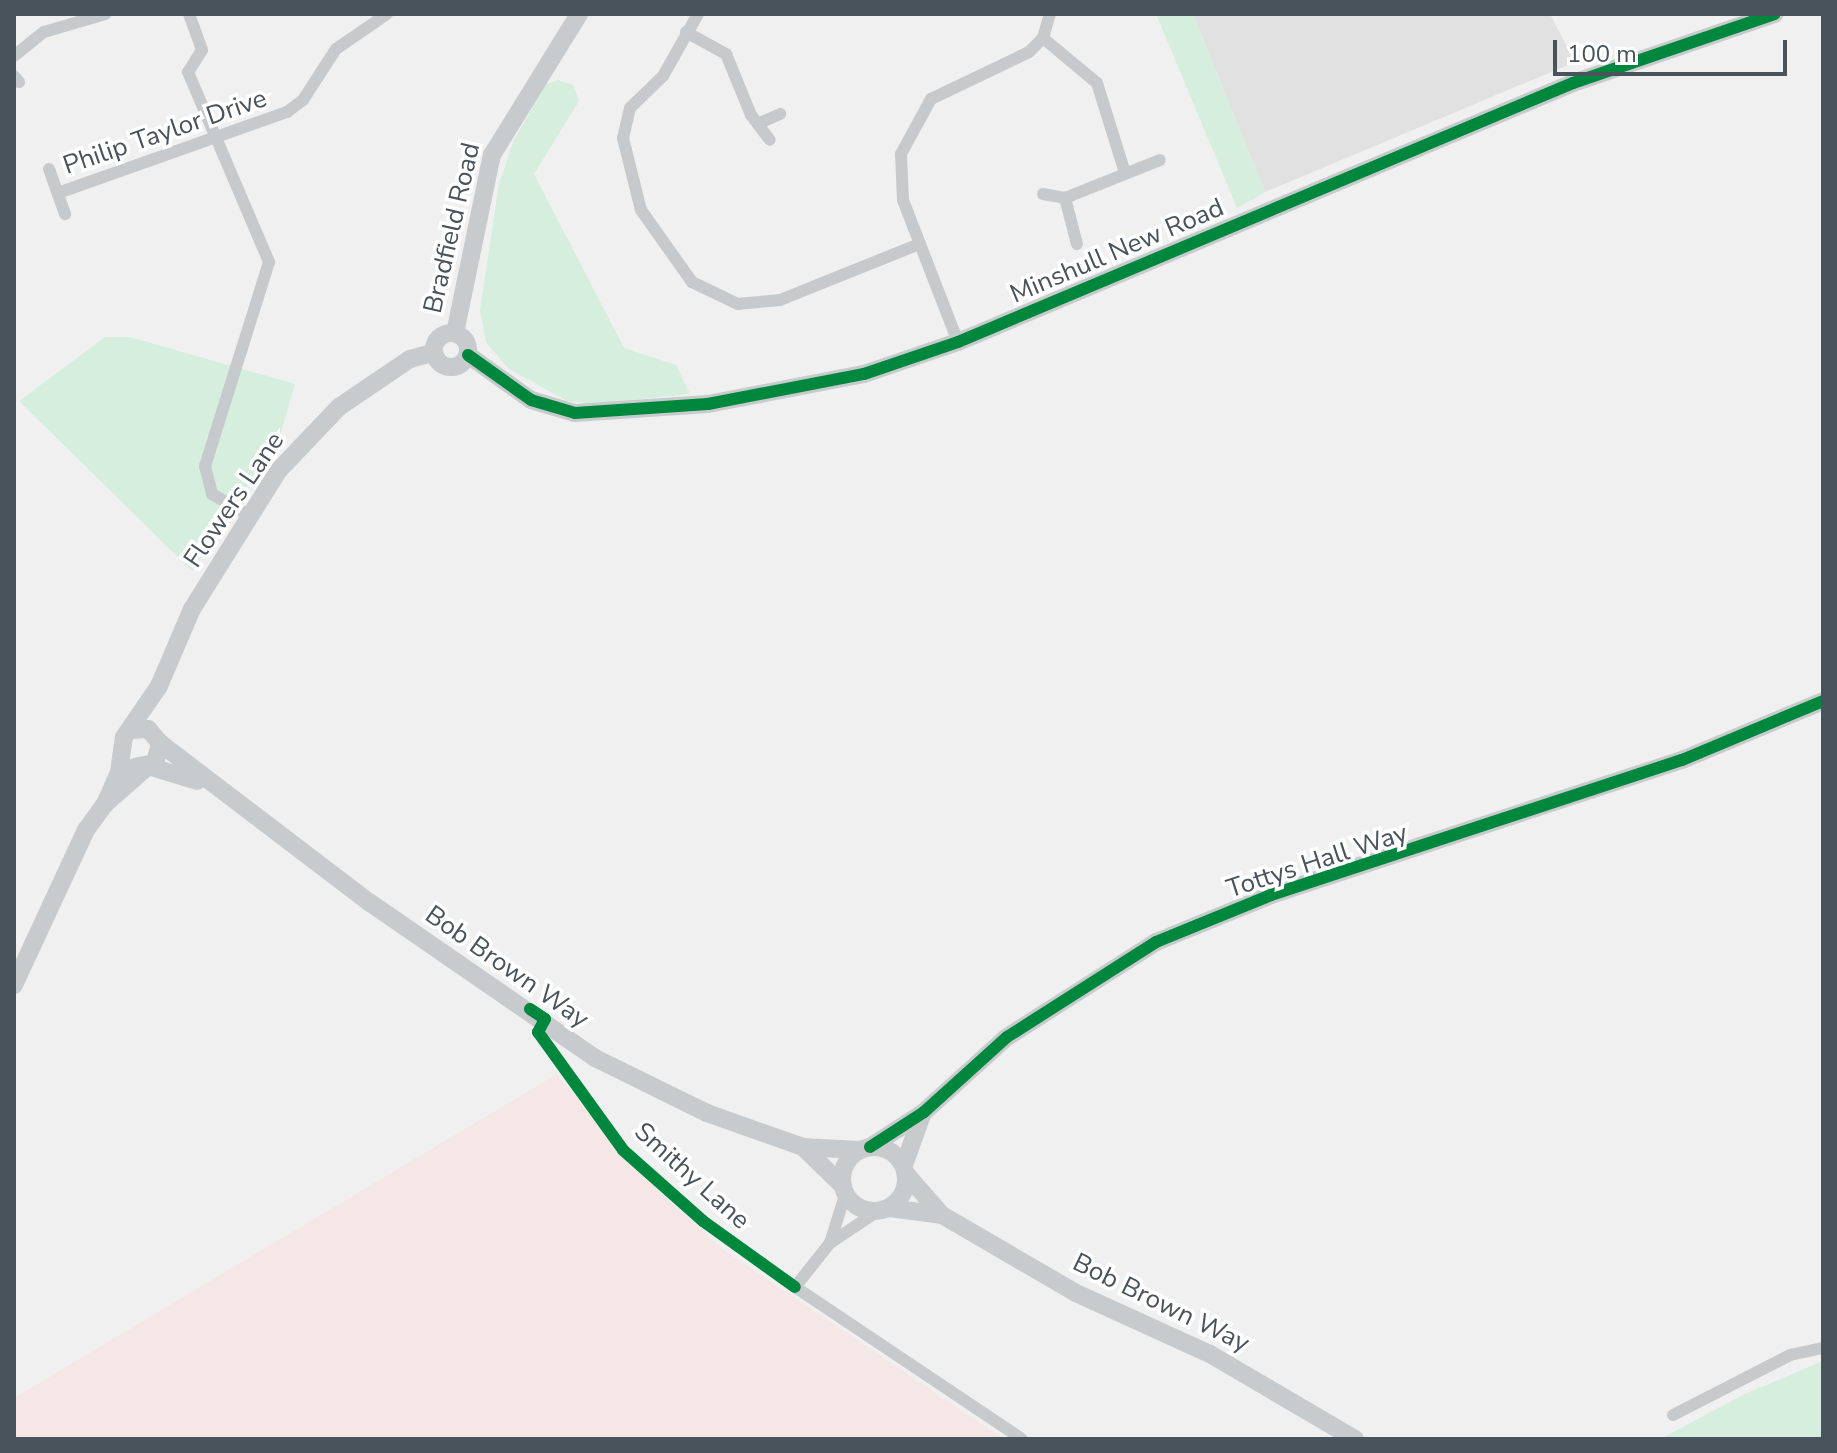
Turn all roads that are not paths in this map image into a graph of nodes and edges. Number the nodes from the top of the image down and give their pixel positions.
1 (105, 14) edge
2 (189, 14) edge
3 (387, 14) edge
4 (579, 14) edge
5 (698, 14) edge
6 (1050, 14) edge
7 (1774, 14) edge
8 (686, 32) junction
9 (1043, 38) junction
10 (14, 56) edge
11 (780, 114) dead end
12 (762, 122) junction
13 (770, 140) dead end
14 (221, 141) junction
15 (1160, 160) dead end
16 (49, 169) dead end
17 (1125, 173) junction
18 (58, 193) junction
19 (1043, 194) dead end
20 (1065, 198) junction
21 (65, 214) dead end
22 (919, 244) junction
23 (1077, 244) dead end
24 (455, 333) junction
25 (958, 342) junction
26 (433, 353) junction
27 (468, 355) junction
28 (250, 516) junction
29 (159, 686) junction
30 (1823, 701) edge
31 (132, 730) junction
32 (159, 741) junction
33 (121, 756) junction
34 (148, 768) junction
35 (207, 785) junction
36 (105, 804) junction
37 (14, 985) edge
38 (924, 1112) junction
39 (803, 1147) junction
40 (864, 1148) junction
41 (905, 1170) junction
42 (844, 1190) junction
43 (883, 1210) junction
44 (942, 1215) junction
45 (830, 1243) junction
46 (1823, 1348) edge
47 (1673, 1415) dead end
48 (1022, 1439) edge
49 (1355, 1439) edge

1 - 10 street
2 - 14 street
3 - 14 street, Philip Taylor Drive
4 - 24 street, Bradfield Road
5 - 8 street
6 - 9 street
7 - 25 street, Minshull New Road
8 - 12 street
8 - 22 street
9 - 17 street
9 - 22 street
11 - 12 street
12 - 13 street
14 - 18 street, Philip Taylor Drive
14 - 28 street
15 - 17 street
16 - 18 street, Philip Taylor Drive
17 - 20 street
18 - 21 street, Philip Taylor Drive
19 - 20 street
20 - 23 street
22 - 25 street
24 - 26 street
24 - 27 street
25 - 27 street, Minshull New Road
26 - 27 street
26 - 28 street, Flowers Lane
28 - 29 street, Flowers Lane
29 - 31 street, Flowers Lane
29 - 32 street, Flowers Lane
30 - 38 street, Tottys Hall Way
31 - 32 street
31 - 33 street
32 - 34 street
32 - 35 street, Bob Brown Way
33 - 34 street
33 - 36 street
34 - 35 street, Bob Brown Way
34 - 36 street
35 - 39 street, Bob Brown Way
36 - 37 street
38 - 40 street, Tottys Hall Way
38 - 41 street, Tottys Hall Way
39 - 40 street, Bob Brown Way
39 - 42 street, Bob Brown Way
40 - 41 street
40 - 42 street
41 - 43 street
41 - 44 street, Bob Brown Way
42 - 43 street
42 - 45 street
43 - 44 street, Bob Brown Way
43 - 45 street
44 - 49 street, Bob Brown Way
45 - 48 street
46 - 47 street

